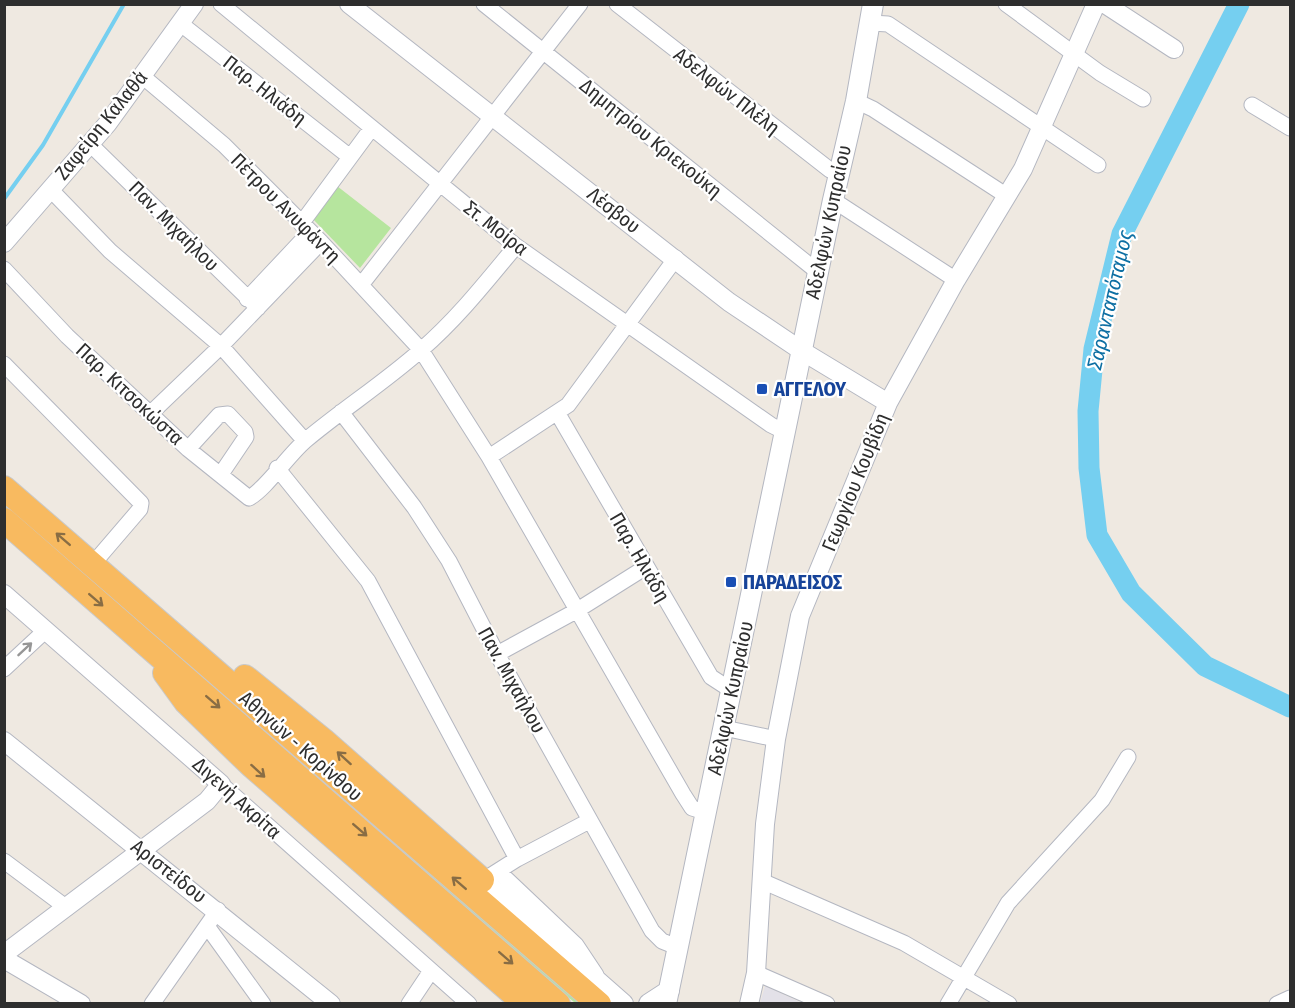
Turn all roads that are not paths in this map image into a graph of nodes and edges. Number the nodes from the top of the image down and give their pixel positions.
1 (194, 4) edge
2 (221, 4) edge
3 (349, 4) edge
4 (484, 4) edge
5 (580, 4) edge
6 (617, 4) edge
7 (1006, 4) edge
8 (1096, 4) edge
9 (1105, 4) edge
10 (872, 14) edge
11 (181, 24) junction
12 (1174, 49) dead end
13 (543, 50) junction
14 (1073, 55) junction
15 (141, 75) junction
16 (1143, 99) dead end
17 (856, 101) junction
18 (1252, 105) dead end
19 (493, 115) junction
20 (1290, 128) edge
21 (371, 129) junction
22 (1041, 129) junction
23 (90, 144) junction
24 (350, 157) junction
25 (1098, 165) dead end
26 (839, 171) junction
27 (438, 183) junction
28 (50, 189) junction
29 (1007, 196) junction
30 (833, 200) junction
31 (310, 233) junction
32 (4, 243) edge
33 (516, 246) junction
34 (676, 258) junction
35 (4, 269) edge
36 (818, 272) junction
37 (956, 280) junction
38 (361, 285) junction
39 (253, 303) junction
40 (627, 324) junction
41 (221, 346) junction
42 (421, 350) junction
43 (802, 351) junction
44 (4, 364) edge
45 (888, 403) junction
46 (341, 412) junction
47 (151, 413) junction
48 (558, 414) junction
49 (785, 432) junction
50 (305, 441) junction
51 (188, 449) junction
52 (489, 457) junction
53 (277, 468) junction
54 (221, 474) junction
55 (4, 488) edge
56 (4, 520) edge
57 (92, 565) junction
58 (646, 567) junction
59 (4, 594) edge
60 (139, 605) junction
61 (576, 611) junction
62 (46, 630) junction
63 (137, 636) junction
64 (497, 654) junction
65 (4, 669) edge
66 (731, 690) junction
67 (724, 728) junction
68 (776, 739) junction
69 (4, 741) edge
70 (1128, 757) dead end
71 (221, 784) junction
72 (705, 812) junction
73 (589, 821) junction
74 (142, 850) junction
75 (517, 859) junction
76 (4, 861) edge
77 (490, 876) junction
78 (762, 881) junction
79 (68, 908) junction
80 (218, 910) junction
81 (207, 926) junction
82 (677, 947) junction
83 (4, 957) edge
84 (431, 971) junction
85 (756, 973) junction
86 (963, 976) junction
87 (668, 997) edge
88 (1290, 998) edge
89 (615, 999) edge
90 (81, 1004) edge
91 (152, 1004) edge
92 (263, 1004) edge
93 (331, 1004) edge
94 (409, 1004) edge
95 (469, 1004) edge
96 (525, 1004) edge
97 (558, 1004) edge
98 (649, 1004) edge
99 (748, 1004) edge
100 (827, 1004) edge
101 (948, 1004) edge
102 (1009, 1004) edge
103 (1277, 1004) edge

1 - 11 street, Ζαφείρη Καλαθά
2 - 21 street, Στ. Μοίρα
3 - 19 street, Λέσβου
4 - 13 street, Δημητρίου Κριεκούκη
5 - 13 street
6 - 26 street, Αδελφών Πλέλη
7 - 14 street
8 - 14 street, Γεωργίου Κουβίδη
9 - 12 street
10 - 17 main road, Αδελφών Κυπραίου
10 - 22 street
11 - 15 street, Ζαφείρη Καλαθά
11 - 24 street, Παρ. Ηλιάδη
13 - 19 street
13 - 36 street, Δημητρίου Κριεκούκη
14 - 16 street
14 - 22 street, Γεωργίου Κουβίδη
15 - 23 street, Ζαφείρη Καλαθά
15 - 31 street, Πέτρου Ανυφάντη
17 - 26 main road, Αδελφών Κυπραίου
17 - 29 street
18 - 20 street
19 - 27 street
19 - 34 street, Λέσβου
21 - 24 street
21 - 27 street, Στ. Μοίρα
22 - 25 street
22 - 29 street, Γεωργίου Κουβίδη
23 - 28 street, Ζαφείρη Καλαθά
23 - 39 street, Παν. Μιχαήλου
24 - 31 street
26 - 30 main road, Αδελφών Κυπραίου
27 - 33 street, Στ. Μοίρα
27 - 38 street
28 - 32 street, Ζαφείρη Καλαθά
28 - 41 street
29 - 37 street, Γεωργίου Κουβίδη
30 - 36 main road, Αδελφών Κυπραίου
30 - 37 street
31 - 38 street, Πέτρου Ανυφάντη
31 - 39 street
33 - 40 street, Στ. Μοίρα
33 - 42 street
34 - 40 street
34 - 43 street, Λέσβου
35 - 47 street, Παρ. Κιτσοκώστα
36 - 43 main road, Αδελφών Κυπραίου
37 - 45 street, Γεωργίου Κουβίδη
38 - 42 street, Πέτρου Ανυφάντη
39 - 41 street
40 - 48 street
40 - 49 street, Στ. Μοίρα
41 - 47 street
41 - 50 street
42 - 46 street
42 - 52 street, Πέτρου Ανυφάντη
43 - 45 street, Λέσβου
43 - 49 main road, Αδελφών Κυπραίου
44 - 57 street
45 - 68 street, Γεωργίου Κουβίδη
46 - 50 street
46 - 64 street, Παν. Μιχαήλου
47 - 51 street, Παρ. Κιτσοκώστα
48 - 52 street
48 - 58 street, Παρ. Ηλιάδη
49 - 66 main road, Αδελφών Κυπραίου
50 - 53 street
51 - 54 street, Παρ. Κιτσοκώστα
51 - 54 street
52 - 61 street, Πέτρου Ανυφάντη
53 - 54 street, Παρ. Κιτσοκώστα
53 - 75 street
57 -> 55 highway, Αθηνών - Κορίνθου
56 -> 63 highway, Αθηνών - Κορίνθου
57 - 60 highway, Αθηνών - Κορίνθου
58 - 61 street
58 - 66 street, Παρ. Ηλιάδη
59 - 62 street, Διγενή Ακρίτα
77 -> 60 highway
89 -> 60 highway, Αθηνών - Κορίνθου
61 - 64 street
61 - 72 street, Πέτρου Ανυφάντη
65 -> 62 street
62 - 71 street, Διγενή Ακρίτα
63 -> 96 highway
63 -> 97 highway, Αθηνών - Κορίνθου
64 - 73 street, Παν. Μιχαήλου
66 - 67 main road, Αδελφών Κυπραίου
67 - 68 street
67 - 72 main road, Αδελφών Κυπραίου
68 - 78 street, Γεωργίου Κουβίδη
69 - 74 street, Αριστείδου
70 - 86 street
71 - 74 street
71 - 84 street, Διγενή Ακρίτα
72 - 82 main road, Αδελφών Κυπραίου
73 - 75 street
73 - 82 street, Παν. Μιχαήλου
74 - 79 street
74 - 80 street, Αριστείδου
75 - 77 street
76 - 79 street
77 - 89 main road
78 - 85 street, Γεωργίου Κουβίδη
78 - 86 street
79 - 83 street
80 - 81 street
80 - 93 street, Αριστείδου
81 - 91 street
81 - 92 street
82 - 87 main road, Αδελφών Κυπραίου
83 - 90 street
84 - 94 street
84 - 95 street, Διγενή Ακρίτα
85 - 99 street, Γεωργίου Κουβίδη
85 - 100 street
86 - 101 street
86 - 102 street
87 - 98 main road
88 - 103 street

